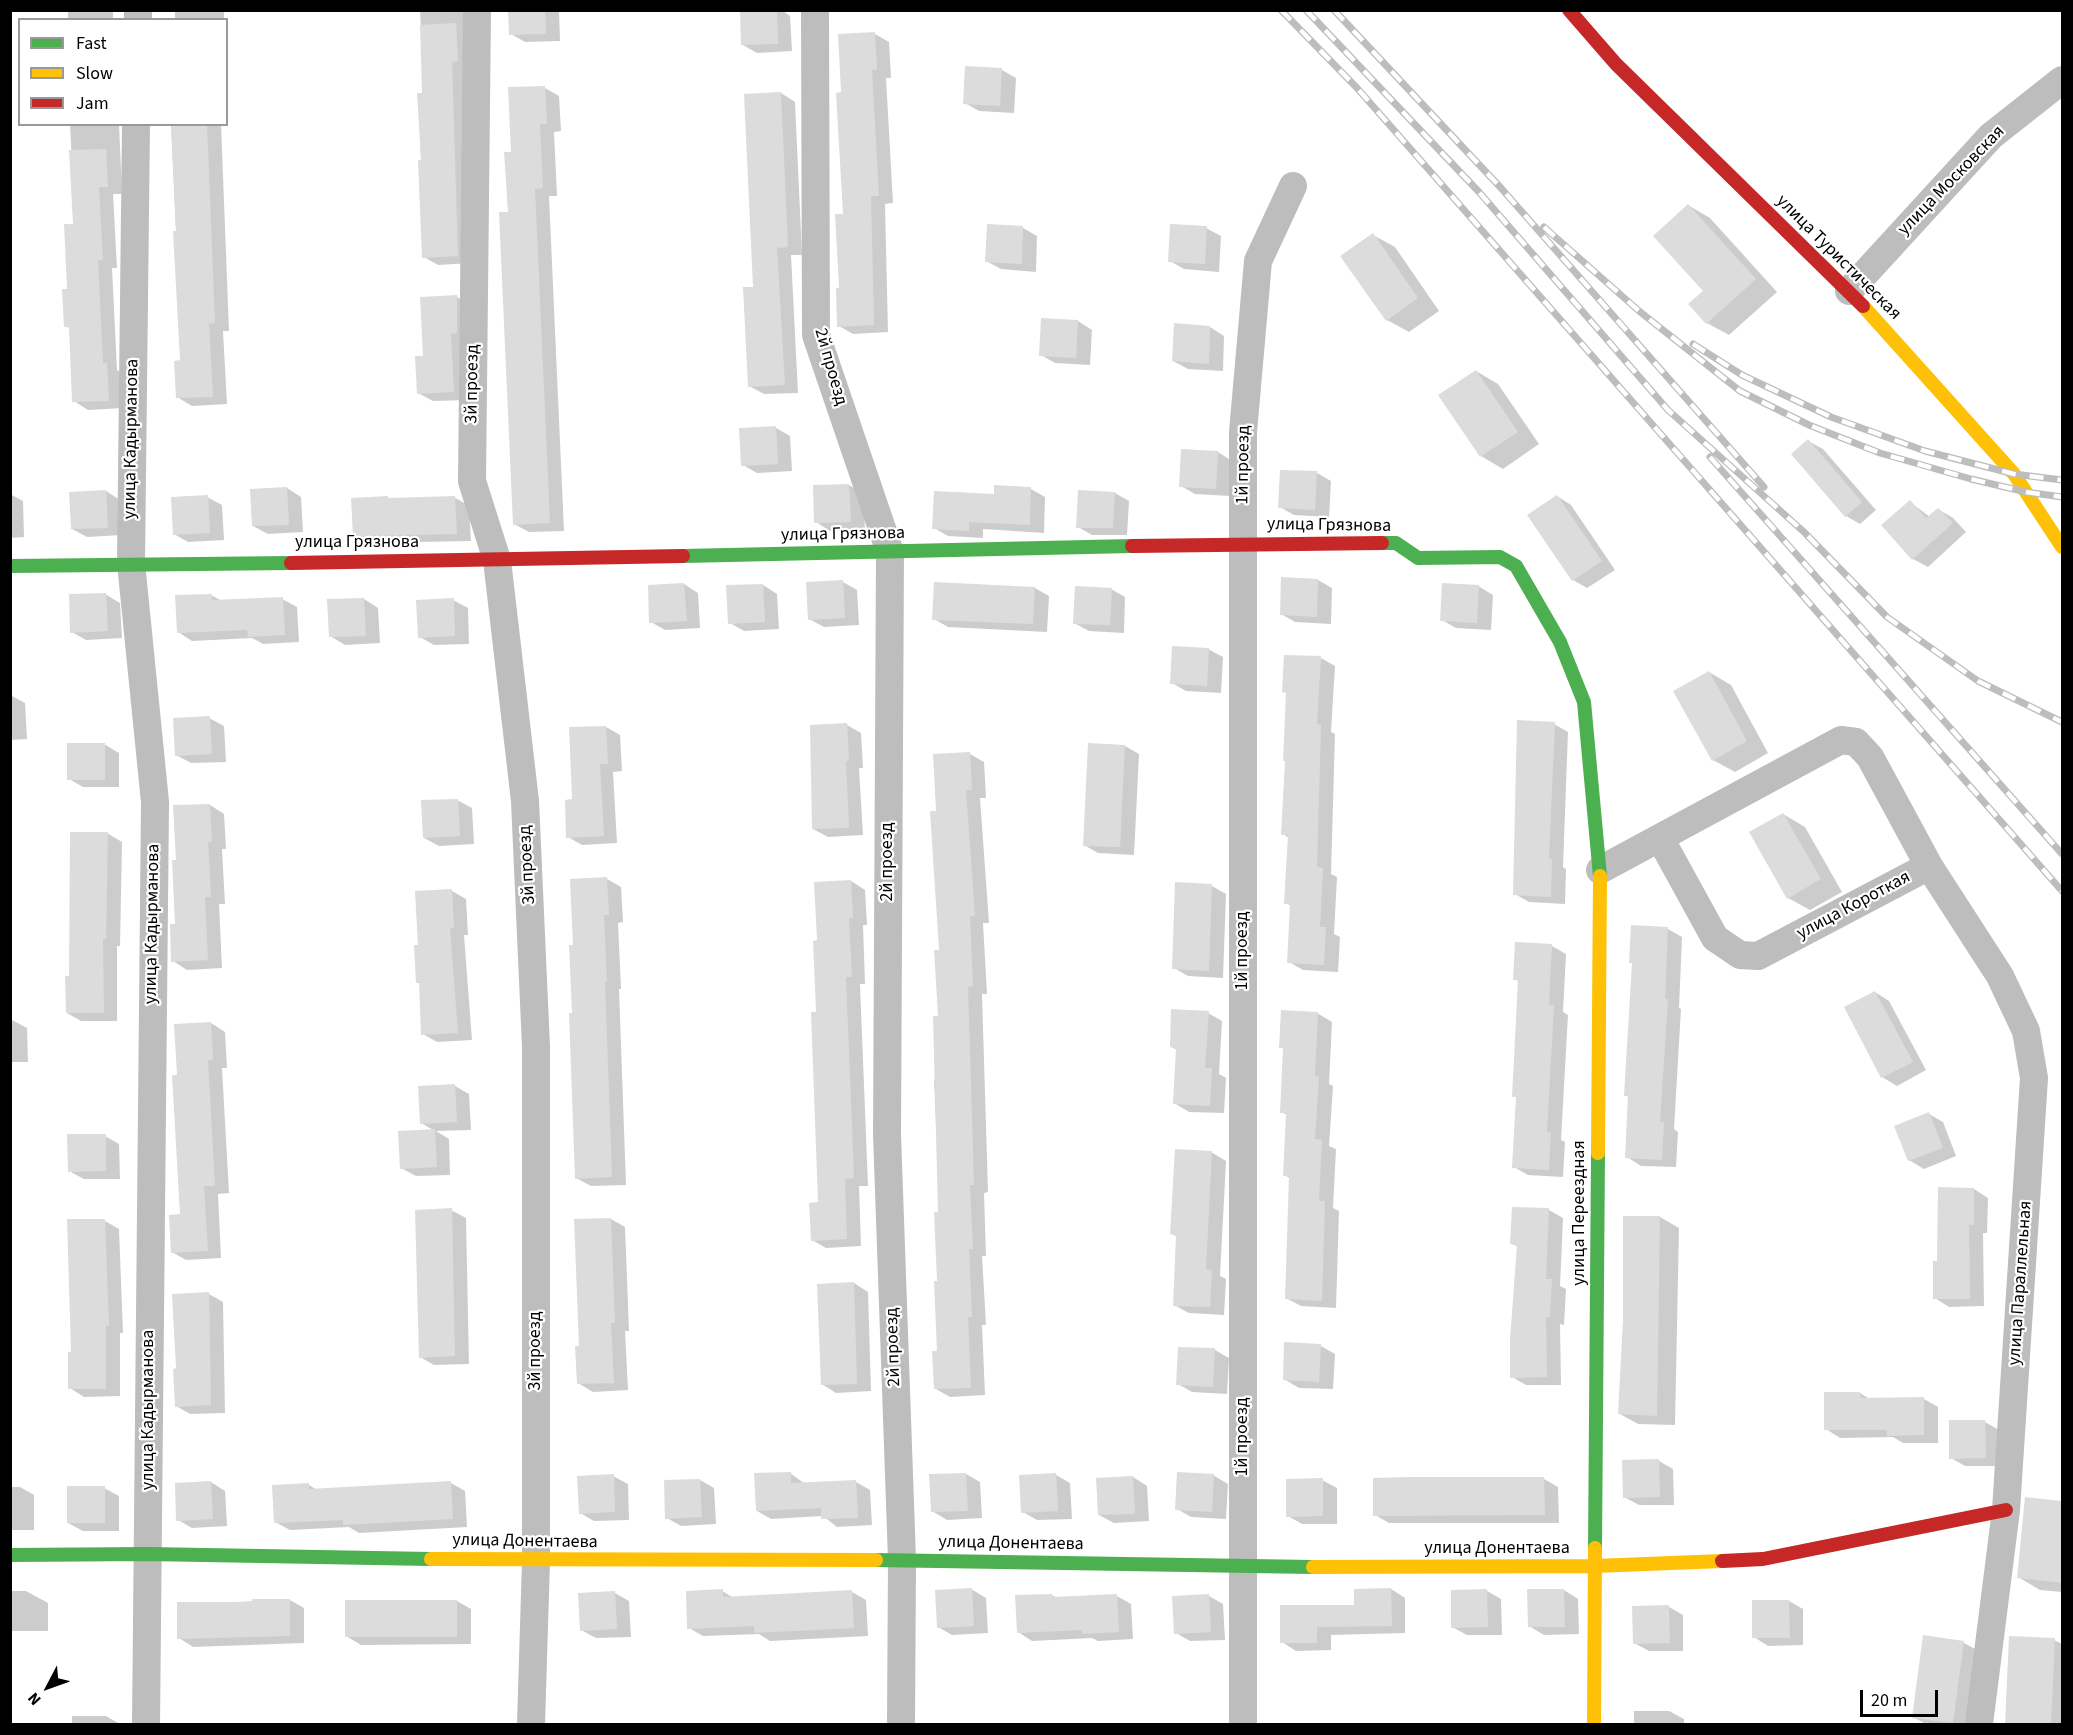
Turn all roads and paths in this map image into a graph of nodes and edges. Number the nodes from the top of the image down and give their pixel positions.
1 (477, 10) edge
2 (815, 10) edge
3 (1569, 10) edge
4 (2062, 80) edge
5 (136, 126) edge
6 (1293, 186) dead end
7 (1849, 291) junction
8 (1243, 544) junction
9 (2062, 547) edge
10 (890, 552) junction
11 (497, 560) junction
12 (131, 563) junction
13 (10, 566) edge
14 (1584, 702) joint
15 (1660, 838) junction
16 (1929, 866) junction
17 (1600, 870) junction
18 (2006, 1510) junction
19 (148, 1554) junction
20 (10, 1555) edge
21 (902, 1560) junction
22 (536, 1561) junction
23 (1595, 1566) junction
24 (1243, 1567) junction
25 (146, 1725) edge
26 (531, 1725) edge
27 (901, 1725) edge
28 (1244, 1725) edge
29 (1594, 1725) edge
30 (1979, 1725) edge

1 - 11 street, 3й проезд
2 - 10 street, 2й проезд
3 - 7 street, улица Туристическая
4 - 7 street, улица Московская
5 - 12 street, улица Кадырманова
6 - 8 street, 1й проезд
7 - 9 street, улица Туристическая
8 - 10 street, улица Грязнова
8 - 14 street, улица Грязнова
8 - 24 street, 1й проезд
10 - 11 street, улица Грязнова
10 - 21 street, 2й проезд
11 - 12 street, улица Грязнова
11 - 22 street, 3й проезд
12 - 13 street, улица Грязнова
12 - 19 street, улица Кадырманова
14 - 17 street, улица Переездная
15 - 16 street, улица Короткая
15 - 16 street, улица Короткая
15 - 17 street, улица Короткая
16 - 18 street, улица Параллельная
17 - 23 street, улица Переездная
18 - 23 street, улица Донентаева
18 - 30 street, улица Параллельная
19 - 20 street, улица Донентаева
19 - 22 street, улица Донентаева
19 - 25 street, улица Кадырманова
21 - 22 street, улица Донентаева
21 - 24 street, улица Донентаева
21 - 27 street, 2й проезд
22 - 26 street, 3й проезд
23 - 24 street, улица Донентаева
23 - 29 street, улица Переездная
24 - 28 street, 1й проезд

